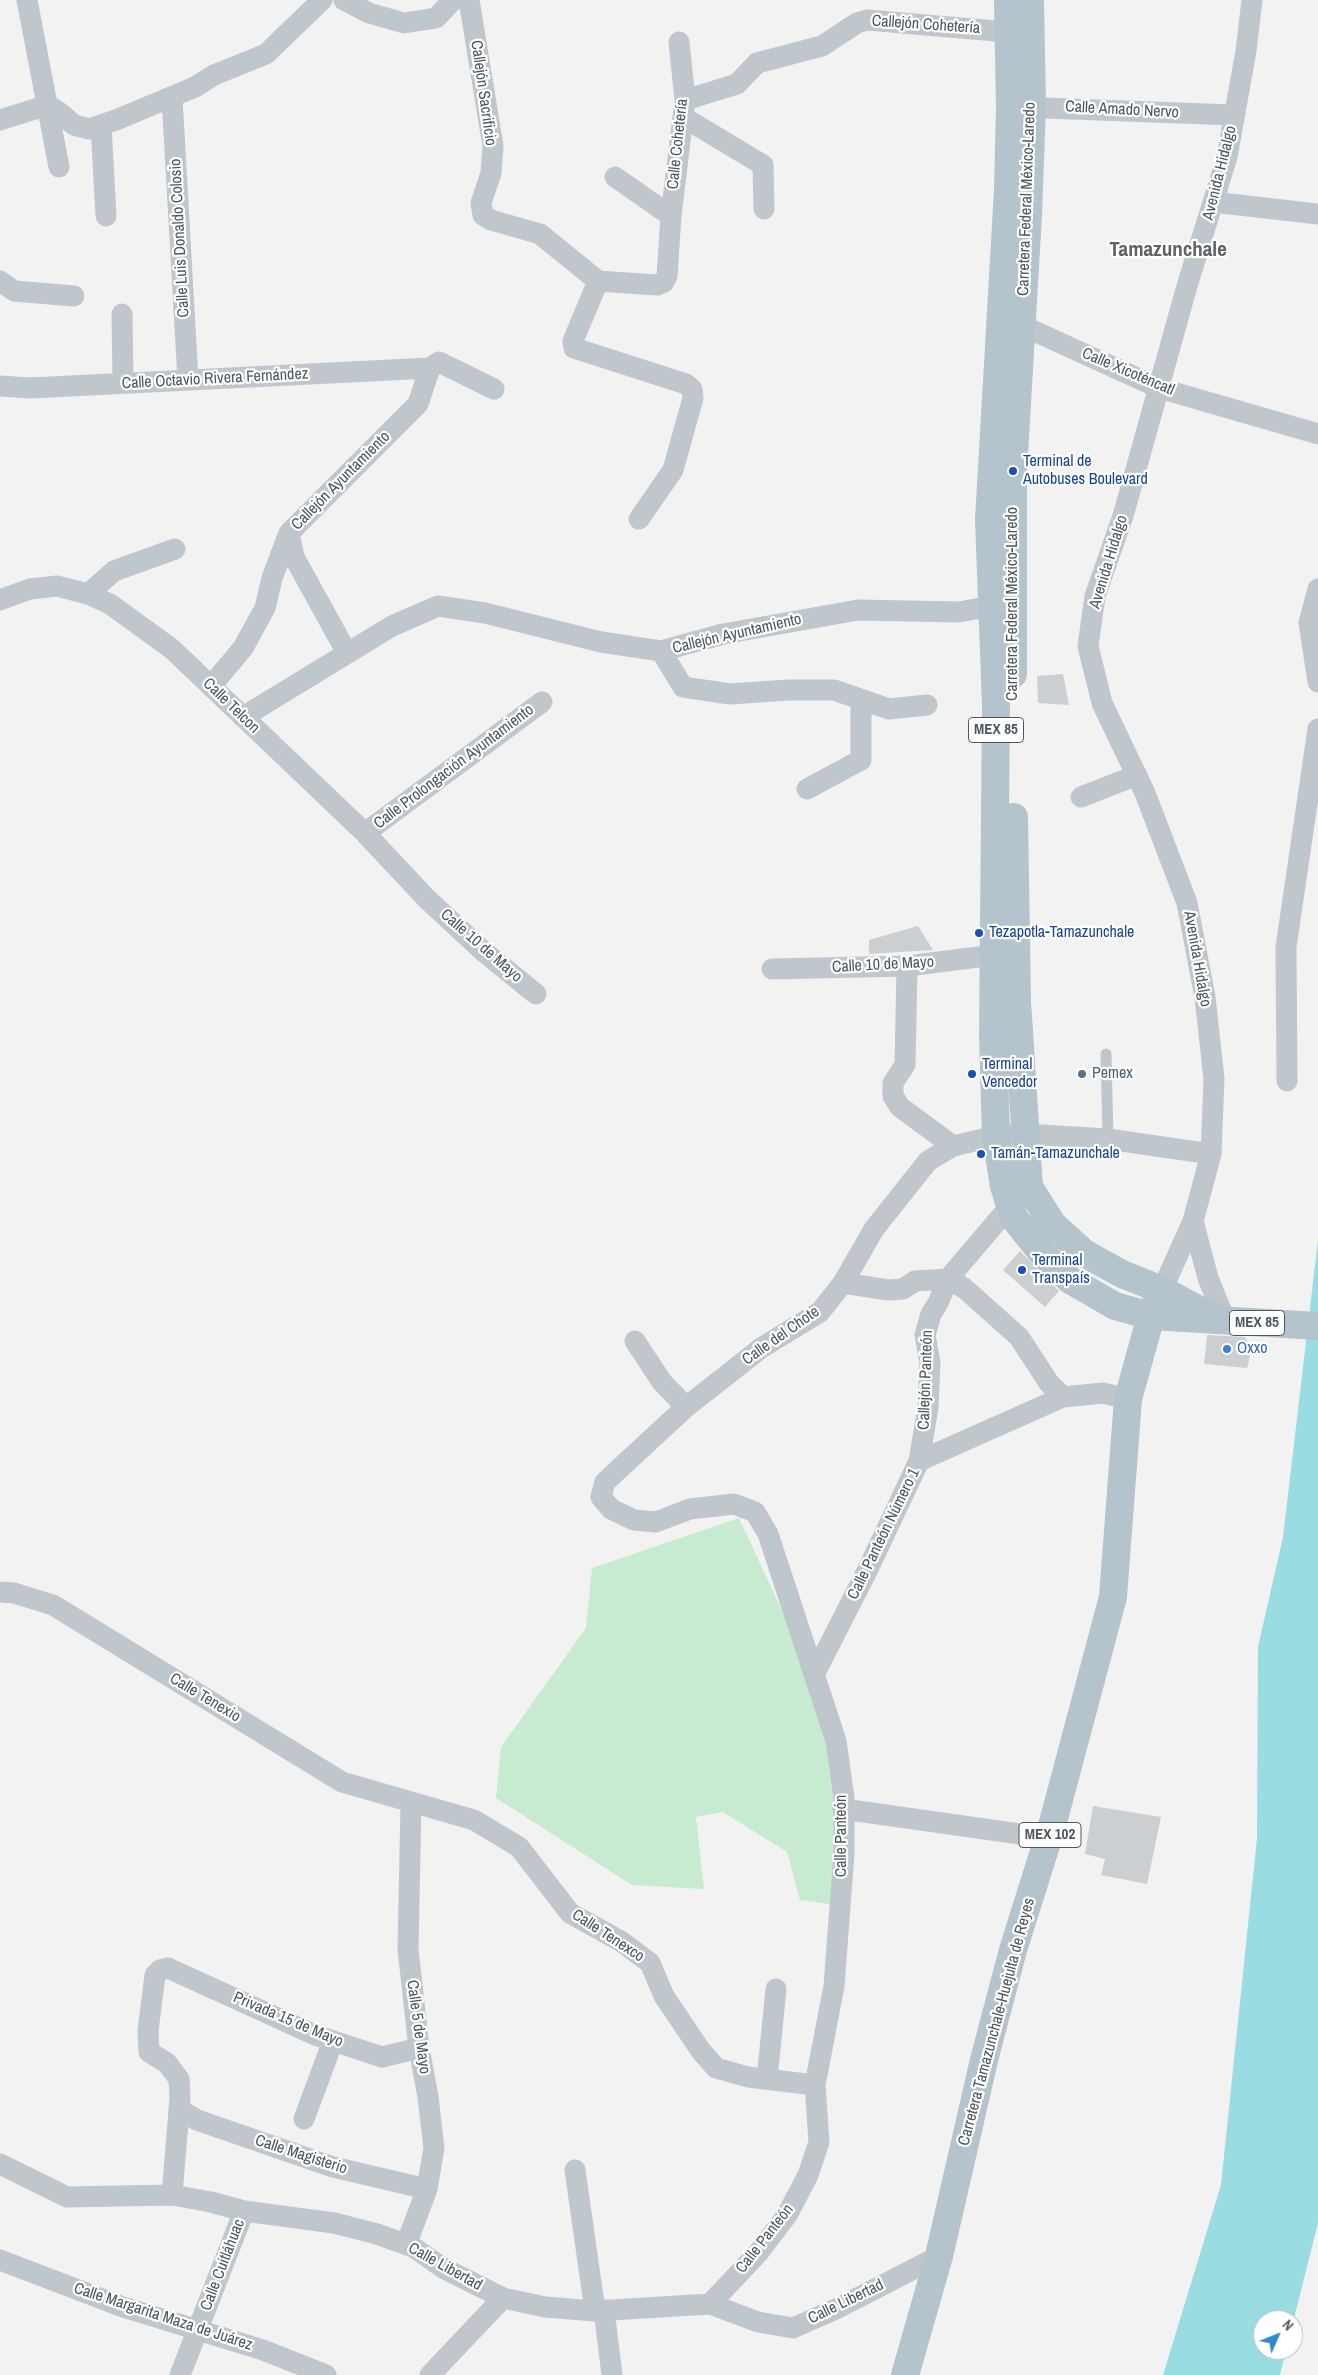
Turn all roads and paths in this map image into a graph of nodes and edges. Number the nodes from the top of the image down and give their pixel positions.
1 (27, 0) edge
2 (322, 0) edge
3 (344, 0) edge
4 (453, 0) edge
5 (469, 0) edge
6 (1008, 0) edge
7 (1030, 0) edge
8 (1252, 0) edge
9 (1008, 32) junction
10 (679, 42) dead end
11 (172, 96) junction
12 (48, 105) junction
13 (1021, 107) junction
14 (684, 109) junction
15 (1234, 115) junction
16 (0, 120) edge
17 (101, 125) junction
18 (59, 166) dead end
19 (615, 177) dead end
20 (1213, 202) junction
21 (764, 209) dead end
22 (1318, 214) edge
23 (106, 216) dead end
24 (671, 216) junction
25 (598, 281) junction
26 (0, 282) edge
27 (74, 296) dead end
28 (122, 314) dead end
29 (1011, 322) junction
30 (430, 368) junction
31 (188, 380) junction
32 (124, 383) junction
33 (0, 386) edge
34 (1159, 388) junction
35 (494, 389) dead end
36 (1318, 434) edge
37 (638, 519) dead end
38 (289, 533) junction
39 (175, 549) dead end
40 (1318, 589) edge
41 (88, 594) junction
42 (0, 600) edge
43 (992, 606) junction
44 (661, 651) junction
45 (347, 653) junction
46 (1318, 682) edge
47 (211, 686) junction
48 (861, 699) junction
49 (542, 702) dead end
50 (927, 705) dead end
51 (1005, 705) junction
52 (243, 717) junction
53 (1318, 729) edge
54 (1137, 775) junction
55 (807, 789) dead end
56 (1081, 796) dead end
57 (365, 833) junction
58 (426, 898) joint
59 (994, 955) junction
60 (907, 966) junction
61 (772, 969) dead end
62 (536, 994) dead end
63 (1106, 1054) dead end
64 (1287, 1081) dead end
65 (1025, 1134) junction
66 (996, 1136) junction
67 (1108, 1139) junction
68 (953, 1146) junction
69 (1211, 1154) junction
70 (1010, 1206) junction
71 (1192, 1221) junction
72 (948, 1279) junction
73 (843, 1283) junction
74 (1162, 1290) junction
75 (1151, 1316) junction
76 (1222, 1320) junction
77 (1307, 1326) edge
78 (635, 1341) dead end
79 (1063, 1397) junction
80 (1128, 1399) junction
81 (686, 1407) junction
82 (919, 1461) junction
83 (601, 1497) joint
84 (0, 1592) edge
85 (815, 1673) junction
86 (412, 1804) junction
87 (844, 1809) junction
88 (1048, 1838) junction
89 (776, 1989) dead end
90 (333, 2041) junction
91 (419, 2048) junction
92 (767, 2079) junction
93 (815, 2085) junction
94 (179, 2109) junction
95 (304, 2119) dead end
96 (0, 2164) edge
97 (575, 2170) dead end
98 (428, 2189) junction
99 (172, 2194) junction
100 (244, 2211) junction
101 (406, 2244) junction
102 (939, 2256) junction
103 (0, 2260) edge
104 (503, 2298) junction
105 (710, 2304) junction
106 (600, 2310) junction
107 (198, 2331) junction
108 (180, 2375) edge
109 (326, 2375) edge
110 (430, 2375) edge
111 (612, 2375) edge
112 (905, 2375) edge

1 - 12 street
2 - 11 street
3 - 4 street
5 - 25 street, Callejón Sacrificio
6 - 9 main road, Carretera Federal México-Laredo / MEX 85
7 - 13 main road, Carretera Federal México-Laredo / MEX 85
8 - 15 street, Avenida Hidalgo
9 - 13 main road, Carretera Federal México-Laredo / MEX 85
9 - 14 street, Callejón Cohetería
10 - 14 street, Calle Cohetería
11 - 17 street
11 - 31 street, Calle Luis Donaldo Colosio
12 - 16 street
12 - 17 street
12 - 18 street
13 - 15 street, Calle Amado Nervo
13 - 29 main road, Carretera Federal México-Laredo / MEX 85
14 - 21 street
14 - 24 street, Calle Cohetería
15 - 20 street, Avenida Hidalgo
17 - 23 street
19 - 24 street, Calle Cohetería
20 - 22 street
20 - 34 street, Avenida Hidalgo
24 - 25 street, Calle Cohetería
25 - 37 street
26 - 27 street
28 - 32 street
29 - 34 street, Calle Xicoténcatl
29 - 43 main road, Carretera Federal México-Laredo / MEX 85
29 - 51 main road, Carretera Federal México-Laredo / MEX 85
30 - 31 street, Calle Octavio Rivera Fernández
30 - 35 street
30 - 38 street, Callejón Ayuntamiento
31 - 32 street, Calle Octavio Rivera Fernández
32 - 33 street, Calle Octavio Rivera Fernández
34 - 36 street, Calle Xicoténcatl
34 - 54 street, Avenida Hidalgo
38 - 45 street, Callejón Ayuntamiento
38 - 47 street
39 - 41 street
40 - 46 street
41 - 42 street, Calle Telcon
41 - 47 street, Calle Telcon
43 - 44 street, Callejón Ayuntamiento
43 - 51 main road, Carretera Federal México-Laredo / MEX 85
44 - 45 street, Callejón Ayuntamiento
44 - 48 street
45 - 52 street, Callejón Ayuntamiento
47 - 52 street, Calle Telcon
48 - 50 street
48 - 55 street
49 - 57 street, Calle Prolongación Ayuntamiento
51 - 59 main road, Carretera Federal México-Laredo / MEX 85
51 - 65 main road, Carretera Federal México-Laredo / MEX 85
52 - 57 street, Calle Telcon
53 - 64 street
54 - 56 street
54 - 69 street, Avenida Hidalgo
57 - 58 street, Calle Telcon
58 - 62 street, Calle 10 de Mayo
59 - 60 street, Calle 10 de Mayo
59 - 66 main road, Carretera Federal México-Laredo / MEX 85
60 - 61 street, Calle 10 de Mayo
60 - 68 street
63 - 67 lane
65 - 66 street, Calle del Chote
65 - 67 street, Calle del Chote
65 - 74 main road, Carretera Federal México-Laredo / MEX 85
66 - 68 street, Calle del Chote
66 - 70 main road, Carretera Federal México-Laredo / MEX 85
67 - 69 street, Calle del Chote
68 - 73 street, Calle del Chote
69 - 71 street, Avenida Hidalgo
70 - 72 street, Callejón Panteón
70 - 75 main road, Carretera Federal México-Laredo / MEX 85
71 - 74 street, Avenida Hidalgo
71 - 76 street
72 - 73 street
72 - 79 street
72 - 82 street, Callejón Panteón
73 - 81 street, Calle del Chote
74 - 75 main road, Carretera Tamazunchale-Huejulta de Reyes / MEX 102
74 - 76 main road, Carretera Federal México-Laredo / MEX 85
75 - 76 main road, Carretera Federal México-Laredo / MEX 85
75 - 80 main road, Carretera Tamazunchale-Huejulta de Reyes / MEX 102
76 - 77 main road, MEX 85
78 - 81 street
79 - 80 street, Calle Panteón Número 1
79 - 82 street, Calle Panteón Número 1
80 - 88 main road, Carretera Tamazunchale-Huejulta de Reyes / MEX 102
81 - 83 street, Calle del Chote
82 - 85 street, Calle Panteón Número 1
83 - 85 street, Calle Panteón
84 - 86 street, Calle Tenexio
85 - 87 street, Calle Panteón
86 - 91 street, Calle 5 de Mayo
86 - 92 street, Calle Tenexco
87 - 88 street
87 - 93 street, Calle Panteón
88 - 102 main road, Carretera Tamazunchale-Huejulta de Reyes / MEX 102
89 - 92 street
90 - 91 street, Privada 15 de Mayo
90 - 94 street, Privada 15 de Mayo
90 - 95 street
91 - 98 street, Calle 5 de Mayo
92 - 93 street, Calle Tenexco
93 - 105 street, Calle Panteón
94 - 98 street, Calle Magisterio
94 - 99 street
96 - 99 street, Calle Libertad
97 - 106 street
98 - 101 street, Calle 5 de Mayo
99 - 100 street, Calle Libertad
100 - 101 street, Calle Libertad
100 - 107 street, Calle Cuitláhuac
101 - 104 street, Calle Libertad
102 - 105 street, Calle Libertad
102 - 112 main road, Carretera Tamazunchale-Huejulta de Reyes / MEX 102
103 - 107 street, Calle Margarita Maza de Juárez
104 - 106 street, Calle Libertad
104 - 110 street
105 - 106 street, Calle Libertad
106 - 111 street
107 - 108 street, Calle Cuitláhuac
107 - 109 street, Calle Margarita Maza de Juárez

